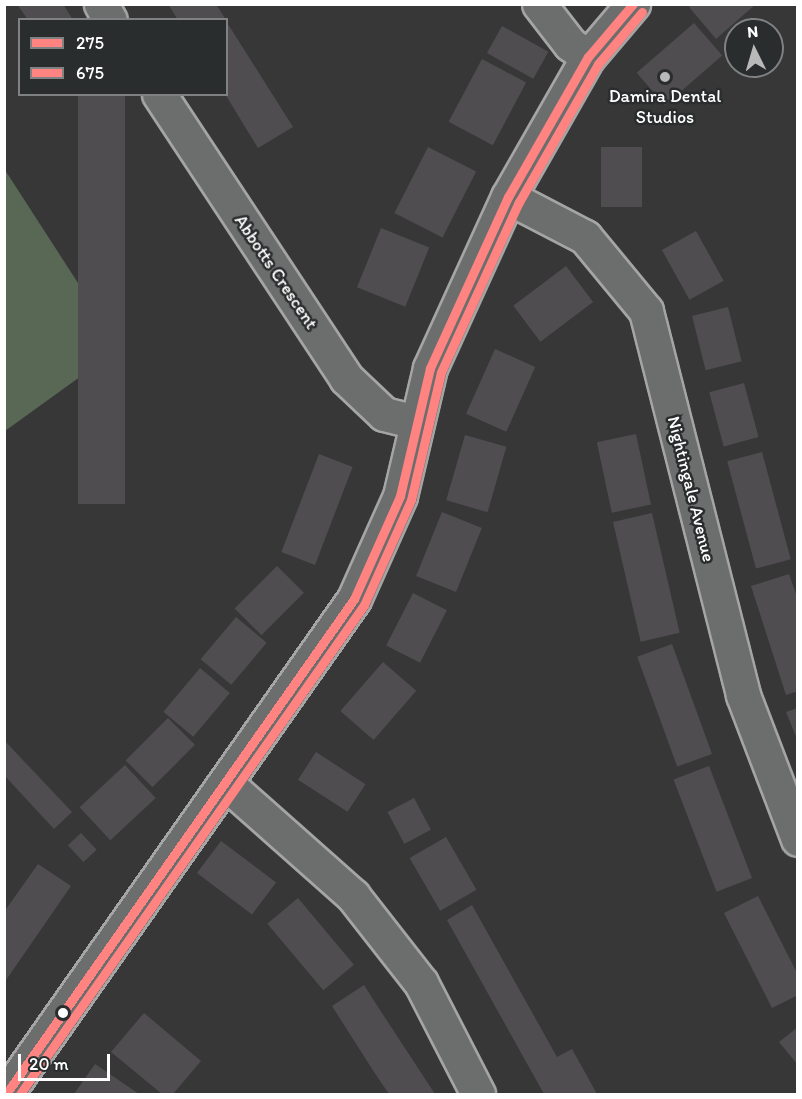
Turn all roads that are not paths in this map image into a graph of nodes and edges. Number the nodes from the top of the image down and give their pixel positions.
1 (101, 4) edge
2 (538, 4) edge
3 (633, 4) edge
4 (109, 18) edge
5 (588, 57) junction
6 (160, 96) edge
7 (508, 197) junction
8 (415, 422) junction
9 (227, 784) junction
10 (798, 839) edge
11 (6, 1095) edge
12 (478, 1095) edge

1 - 4 street
2 - 5 street
3 - 5 street
5 - 7 street
6 - 8 street, Abbotts Crescent
7 - 8 street
7 - 10 street, Nightingale Avenue
8 - 9 street
9 - 11 street
9 - 12 street

